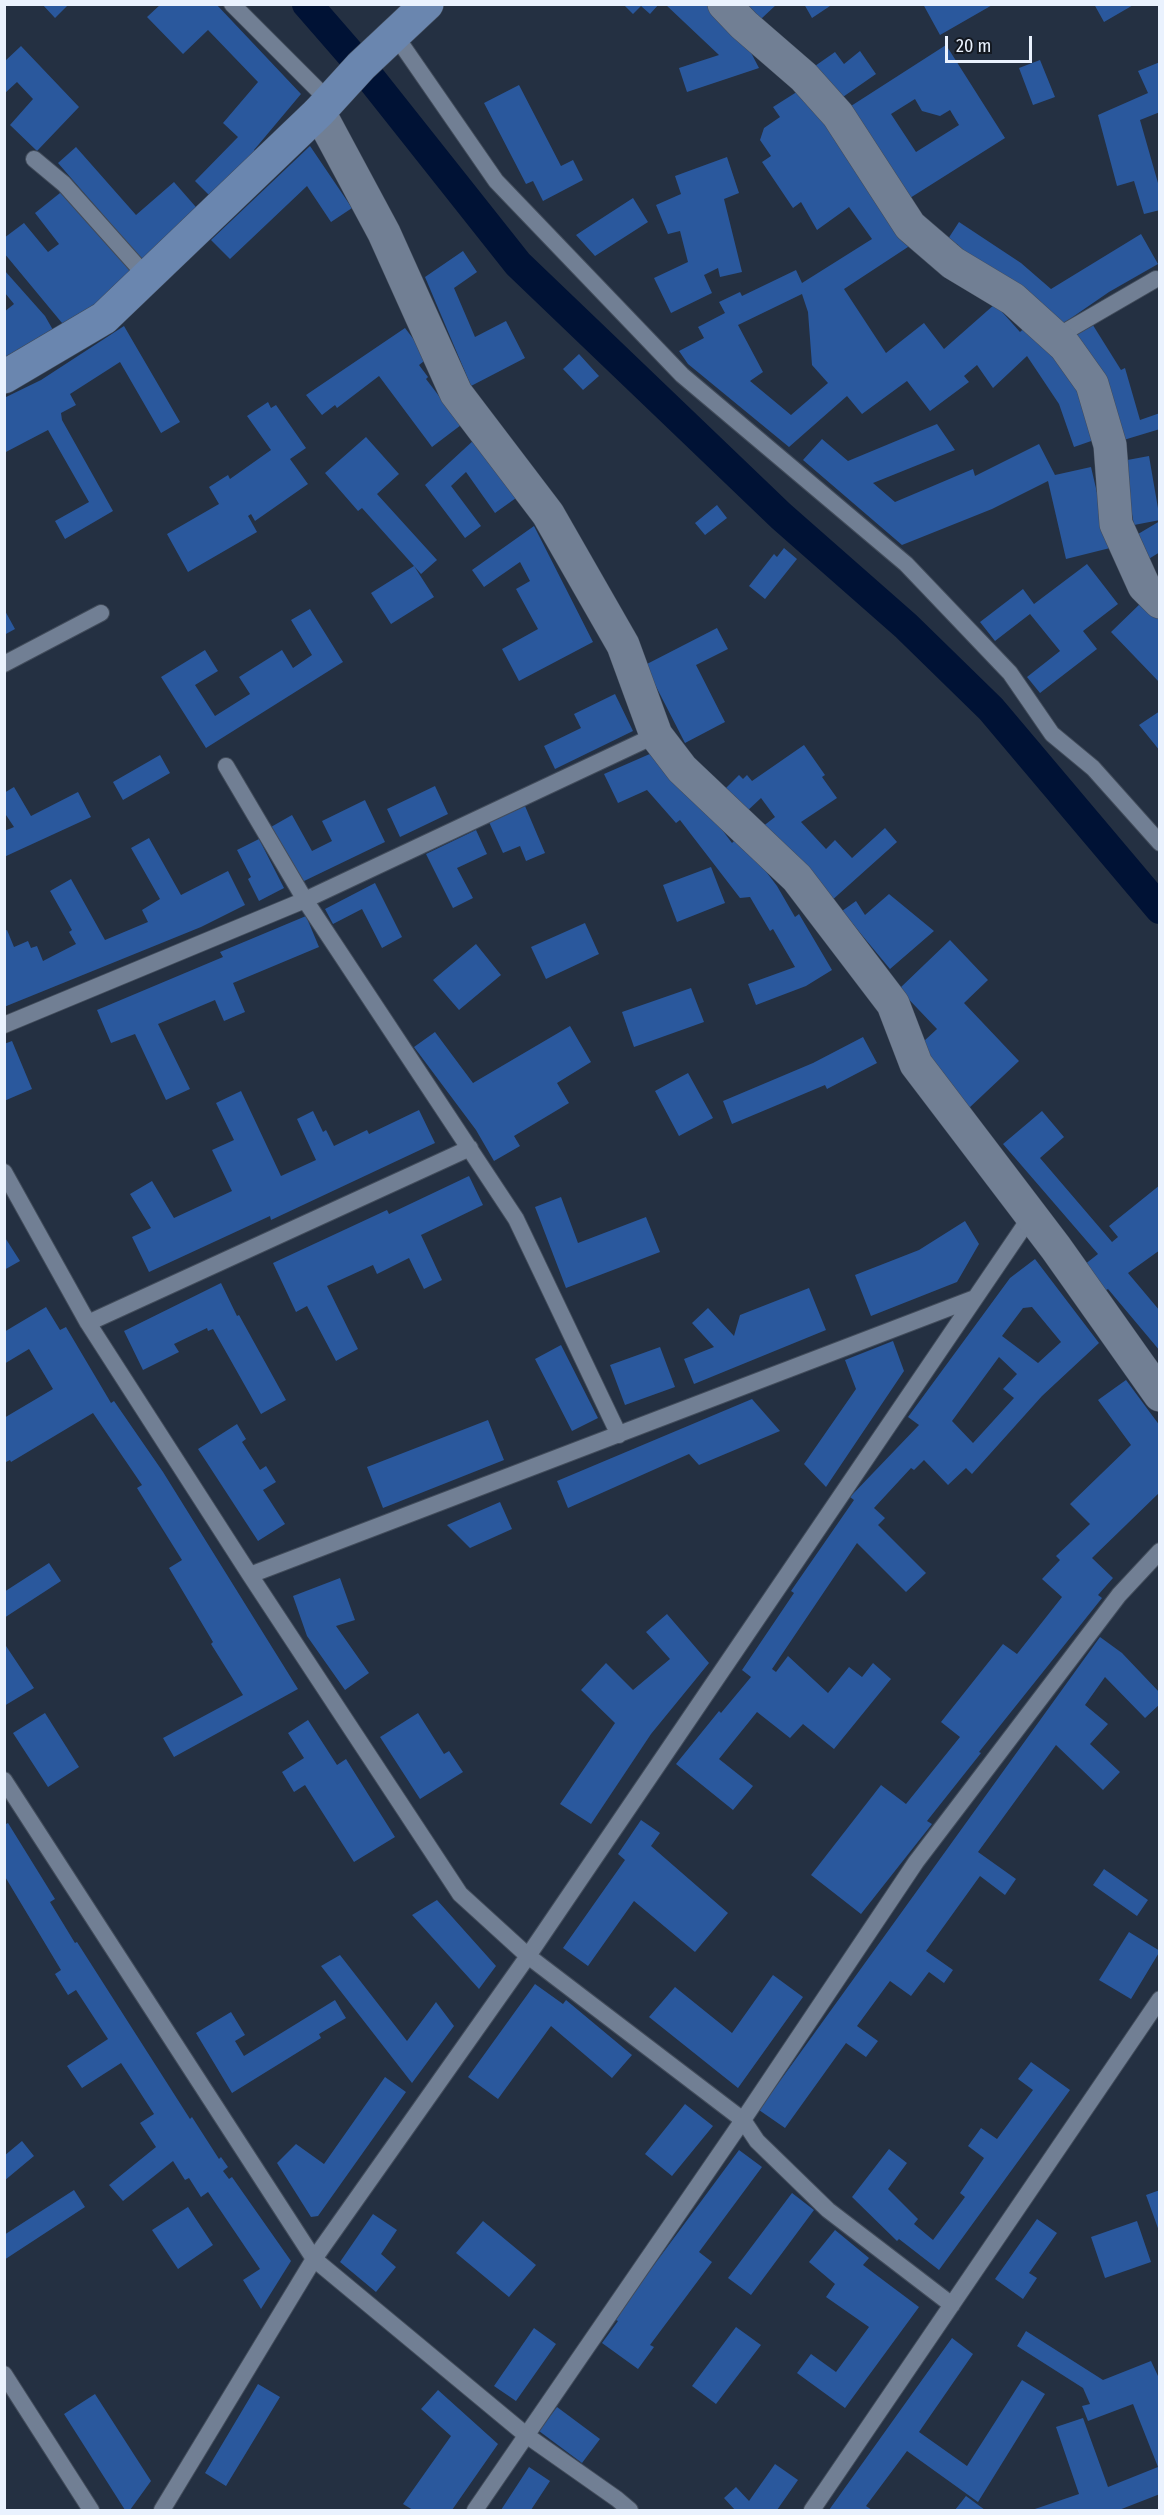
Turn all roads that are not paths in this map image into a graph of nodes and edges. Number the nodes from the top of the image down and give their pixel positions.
1 (232, 4) edge
2 (427, 4) edge
3 (724, 4) edge
4 (395, 35) junction
5 (324, 106) junction
6 (34, 159) dead end
7 (147, 277) junction
8 (1156, 279) dead end
9 (1056, 337) junction
10 (4, 377) edge
11 (1160, 602) edge
12 (101, 613) dead end
13 (4, 663) edge
14 (656, 735) junction
15 (226, 766) dead end
16 (1160, 843) edge
17 (305, 900) junction
18 (4, 1025) edge
19 (470, 1148) junction
20 (4, 1172) edge
21 (1031, 1216) junction
22 (975, 1298) junction
23 (88, 1323) junction
24 (1160, 1395) edge
25 (619, 1435) junction
26 (1160, 1551) edge
27 (250, 1575) junction
28 (4, 1780) edge
29 (528, 1956) junction
30 (1160, 1999) edge
31 (743, 2120) junction
32 (314, 2259) junction
33 (951, 2305) junction
34 (4, 2374) edge
35 (526, 2435) junction
36 (91, 2511) edge
37 (162, 2511) edge
38 (475, 2511) edge
39 (630, 2511) edge
40 (812, 2511) edge

1 - 5 lane
2 - 4 street
3 - 9 street
4 - 5 street
4 - 16 lane
5 - 7 street
5 - 14 street
6 - 7 lane
7 - 10 street
8 - 9 lane
9 - 11 street
12 - 13 lane
14 - 17 lane
14 - 21 street
15 - 17 lane
17 - 18 lane
17 - 19 lane
19 - 23 lane
19 - 25 lane
20 - 23 lane
21 - 22 lane
21 - 24 street
22 - 25 lane
22 - 29 lane
23 - 27 lane
25 - 27 lane
26 - 31 lane
27 - 29 lane
28 - 32 lane
29 - 31 lane
29 - 32 lane
30 - 33 lane
31 - 33 lane
31 - 35 lane
32 - 35 lane
32 - 37 lane
33 - 40 lane
34 - 36 lane
35 - 38 lane
35 - 39 lane

